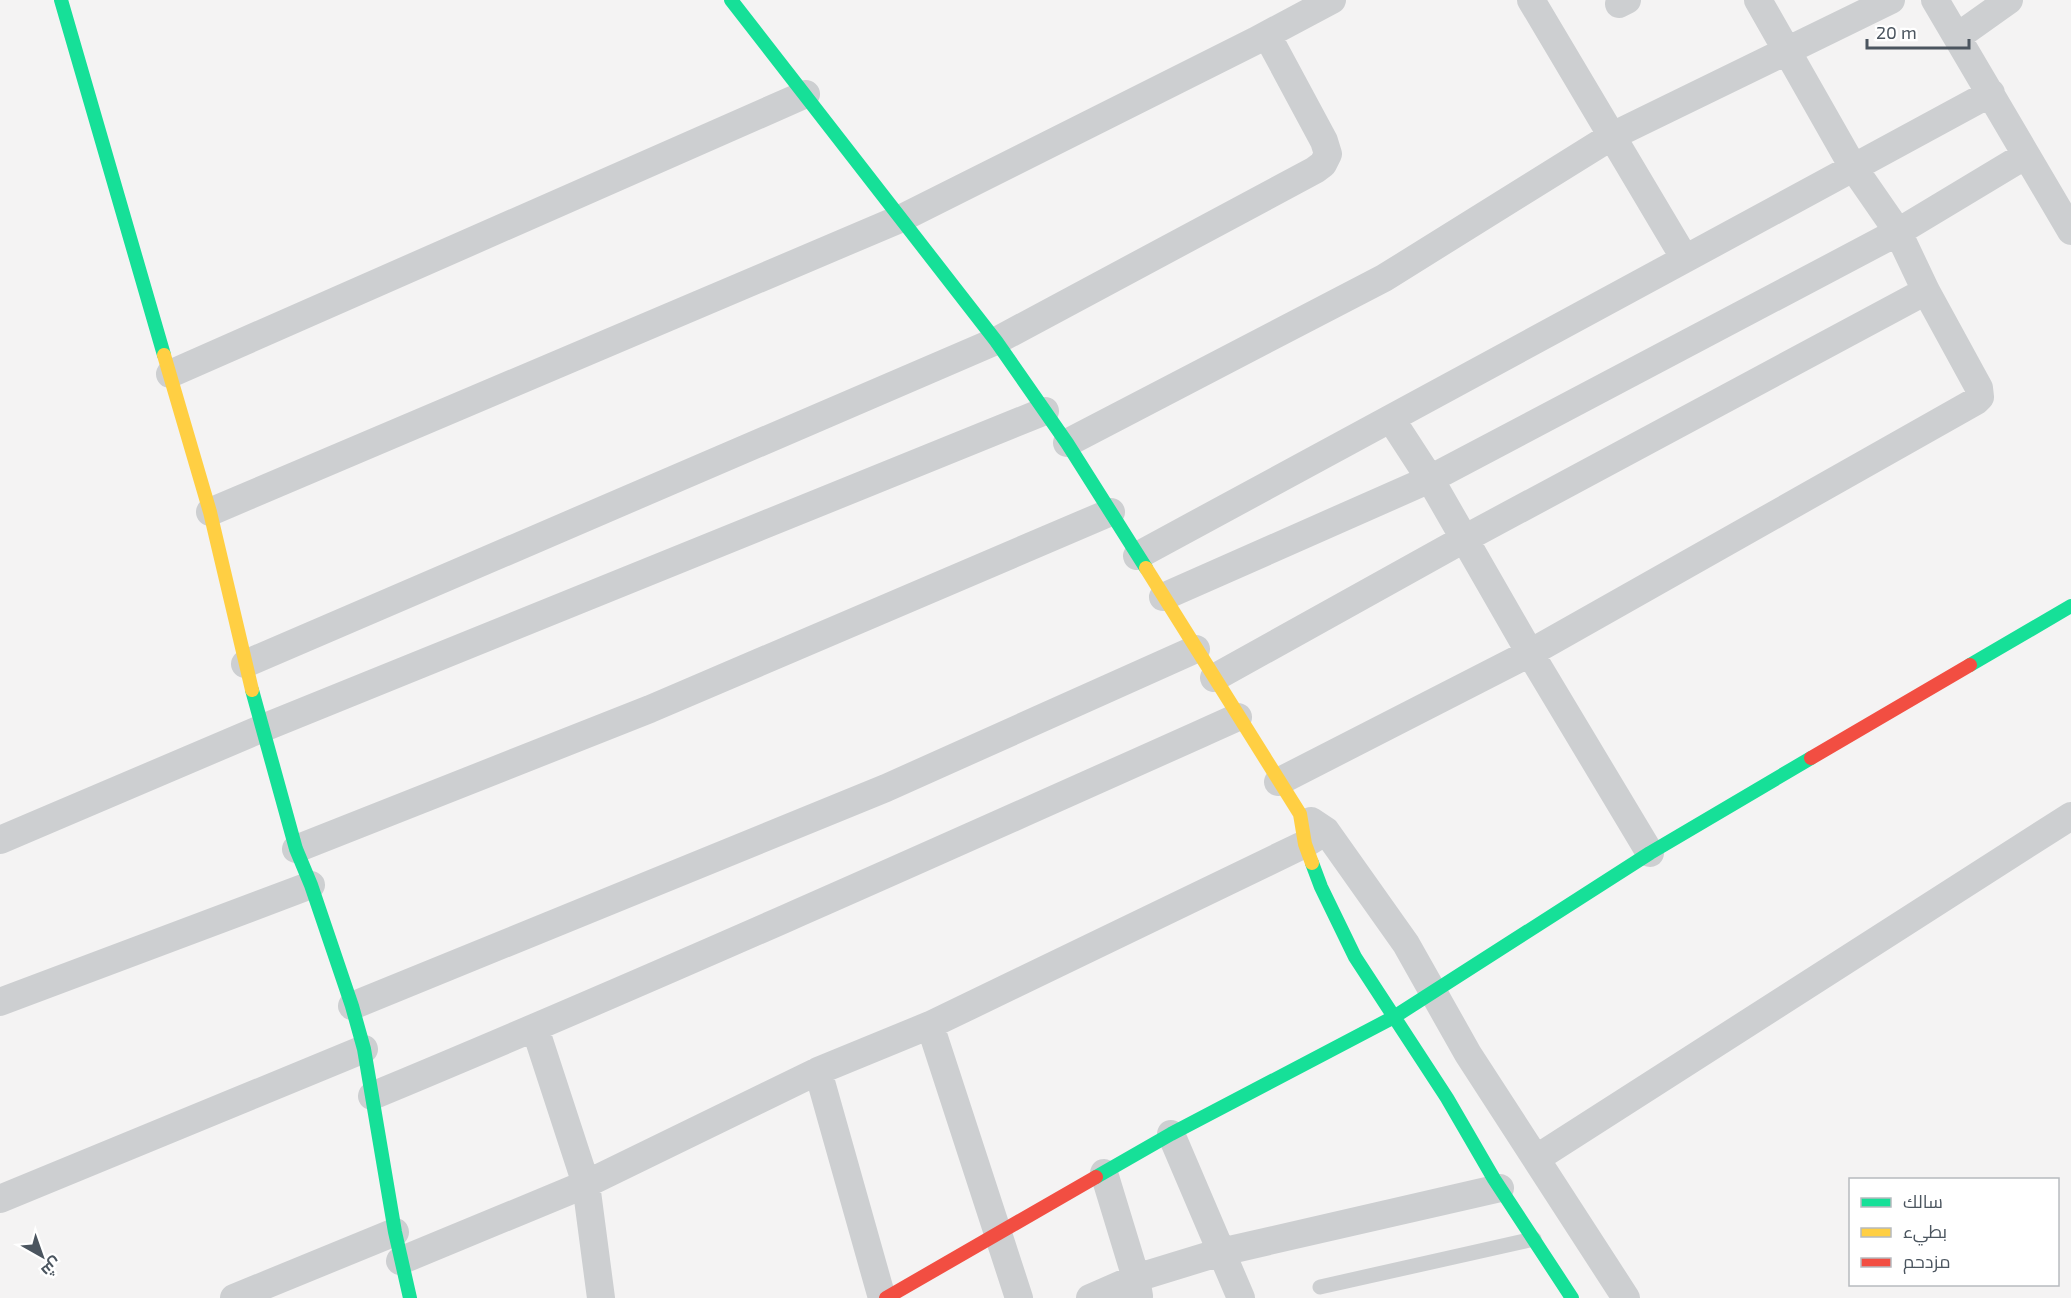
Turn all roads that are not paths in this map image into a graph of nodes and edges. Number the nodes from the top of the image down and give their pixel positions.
1 (61, 0) edge
2 (731, 0) edge
3 (1332, 0) edge
4 (1532, 0) edge
5 (1758, 0) edge
6 (1891, 0) edge
7 (1935, 0) edge
8 (2009, 0) edge
9 (1267, 35) junction
10 (1958, 37) junction
11 (1787, 50) junction
12 (1991, 93) junction
13 (806, 94) junction
14 (1612, 136) junction
15 (2026, 155) junction
16 (1853, 168) junction
17 (902, 218) junction
18 (2071, 231) edge
19 (1898, 232) junction
20 (1685, 259) junction
21 (1926, 291) junction
22 (996, 341) junction
23 (170, 374) junction
24 (1045, 411) junction
25 (1391, 418) junction
26 (1067, 443) junction
27 (1430, 479) junction
28 (210, 512) junction
29 (1111, 512) junction
30 (1464, 539) junction
31 (1137, 556) junction
32 (1163, 597) junction
33 (2071, 606) edge
34 (1196, 649) junction
35 (1530, 653) junction
36 (245, 664) junction
37 (1214, 678) junction
38 (1238, 717) junction
39 (263, 728) junction
40 (1278, 782) junction
41 (1300, 814) joint
42 (2071, 816) edge
43 (1316, 838) junction
44 (0, 840) edge
45 (296, 849) junction
46 (1650, 853) junction
47 (311, 885) junction
48 (1434, 993) junction
49 (0, 1002) edge
50 (352, 1006) junction
51 (1394, 1017) junction
52 (930, 1025) junction
53 (535, 1028) junction
54 (364, 1049) junction
55 (819, 1071) junction
56 (372, 1096) junction
57 (1171, 1134) junction
58 (1537, 1158) junction
59 (1104, 1173) junction
60 (586, 1184) junction
61 (1500, 1188) junction
62 (0, 1199) edge
63 (395, 1232) junction
64 (998, 1233) junction
65 (1534, 1239) junction
66 (1221, 1252) junction
67 (400, 1262) junction
68 (1320, 1287) dead end
69 (1138, 1288) edge
70 (247, 1295) edge
71 (410, 1298) edge
72 (601, 1298) edge
73 (884, 1298) edge
74 (1019, 1298) edge
75 (1090, 1298) edge
76 (1241, 1298) edge
77 (1572, 1298) edge
78 (1626, 1298) edge

1 - 23 street
2 - 13 street
3 - 9 street
4 - 14 street
5 - 11 street
6 - 11 street
7 - 10 street
8 - 10 street
9 - 17 street
9 - 22 street
10 - 12 street
11 - 14 street
11 - 16 street
12 - 15 street
12 - 16 street
13 - 17 street
13 - 23 street
14 - 20 street
14 - 26 street
15 - 18 street
15 - 19 street
16 - 19 street
16 - 20 street
17 - 22 street
17 - 28 street
19 - 21 street
19 - 27 street
20 - 25 street
21 - 30 street
21 - 35 street
22 - 24 street
22 - 36 street
23 - 28 street
24 - 26 street
24 - 39 street
25 - 27 street
25 - 31 street
26 - 29 street
27 - 30 street
27 - 32 street
28 - 36 street
29 - 31 street
29 - 45 street
30 - 35 street
30 - 37 street
31 - 32 street
32 - 34 street
33 - 46 street
34 - 37 street
34 - 50 street
35 - 40 street
35 - 46 street
36 - 39 street
37 - 38 street
38 - 40 street
38 - 53 street
39 - 44 street
39 - 45 street
40 - 41 street
41 - 43 street
42 - 58 street
43 - 48 street
43 - 51 street
43 - 52 street
45 - 47 street
46 - 48 street
47 - 49 street
47 - 50 street
48 - 51 street
48 - 58 street
50 - 54 street
51 - 57 street
51 - 61 street
52 - 55 street
52 - 64 street
53 - 56 street
53 - 60 street
54 - 56 street
54 - 62 street
55 - 60 street
55 - 73 street
56 - 63 street
57 - 59 street
57 - 66 street
58 - 78 street
59 - 64 street
59 - 69 street
60 - 67 street
60 - 72 street
61 - 65 street
61 - 66 street
63 - 67 street
63 - 70 street
64 - 73 street
64 - 74 street
65 - 68 lane
65 - 77 street
66 - 69 street
66 - 76 street
67 - 71 street
69 - 75 street

